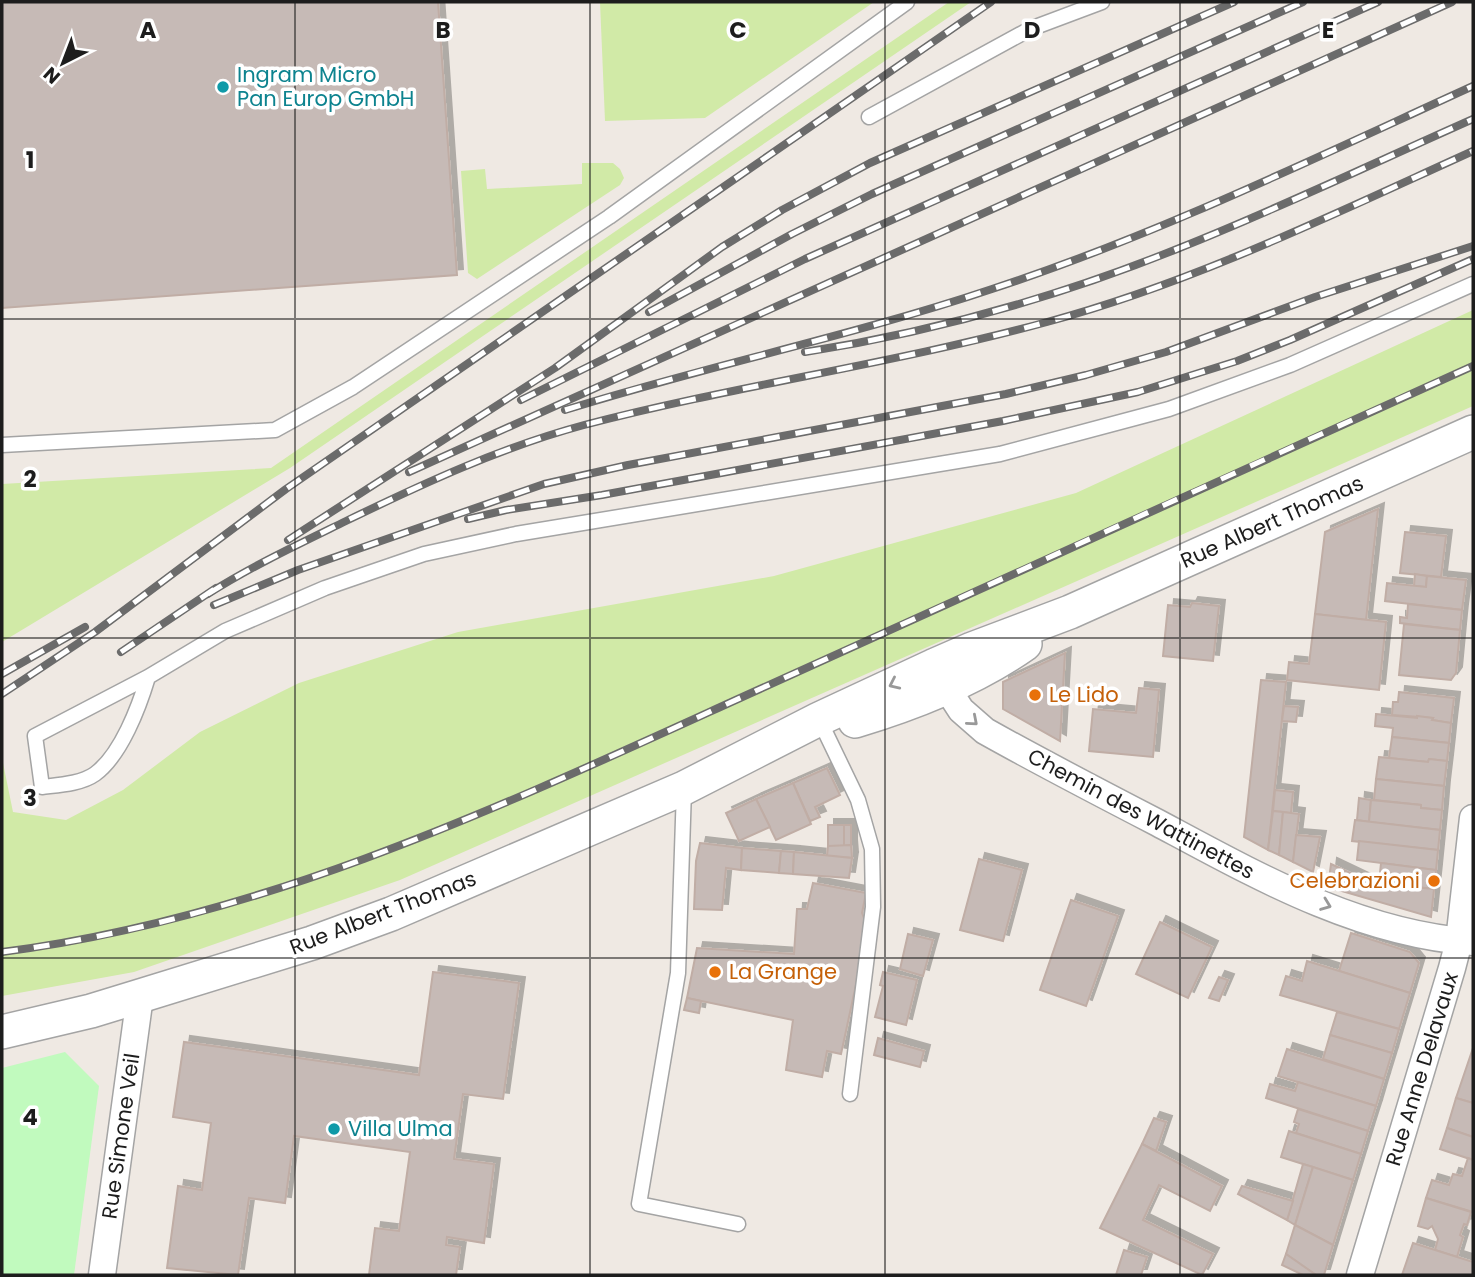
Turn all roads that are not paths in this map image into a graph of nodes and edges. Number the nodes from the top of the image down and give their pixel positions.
1 (907, 2) edge
2 (1102, 2) edge
3 (869, 117) dead end
4 (1473, 284) edge
5 (1473, 432) edge
6 (2, 445) edge
7 (148, 677) junction
8 (939, 677) junction
9 (822, 725) junction
10 (684, 788) junction
11 (1473, 818) edge
12 (1466, 942) edge
13 (140, 996) junction
14 (2, 1032) edge
15 (850, 1094) dead end
16 (737, 1224) dead end
17 (102, 1275) edge
18 (1360, 1275) edge

1 - 6 lane
2 - 3 lane
4 - 7 lane
5 - 8 street, Rue Albert Thomas
7 - 7 lane
8 - 9 street, Rue Albert Thomas
8 -> 12 street, Chemin des Wattinettes
9 - 10 street, Rue Albert Thomas
9 - 15 lane
10 - 13 street, Rue Albert Thomas
10 - 16 lane
11 - 12 street, Rue Anne Delavaux
12 - 18 street, Rue Anne Delavaux
13 - 14 street, Rue Albert Thomas
13 - 17 street, Rue Simone Veil

